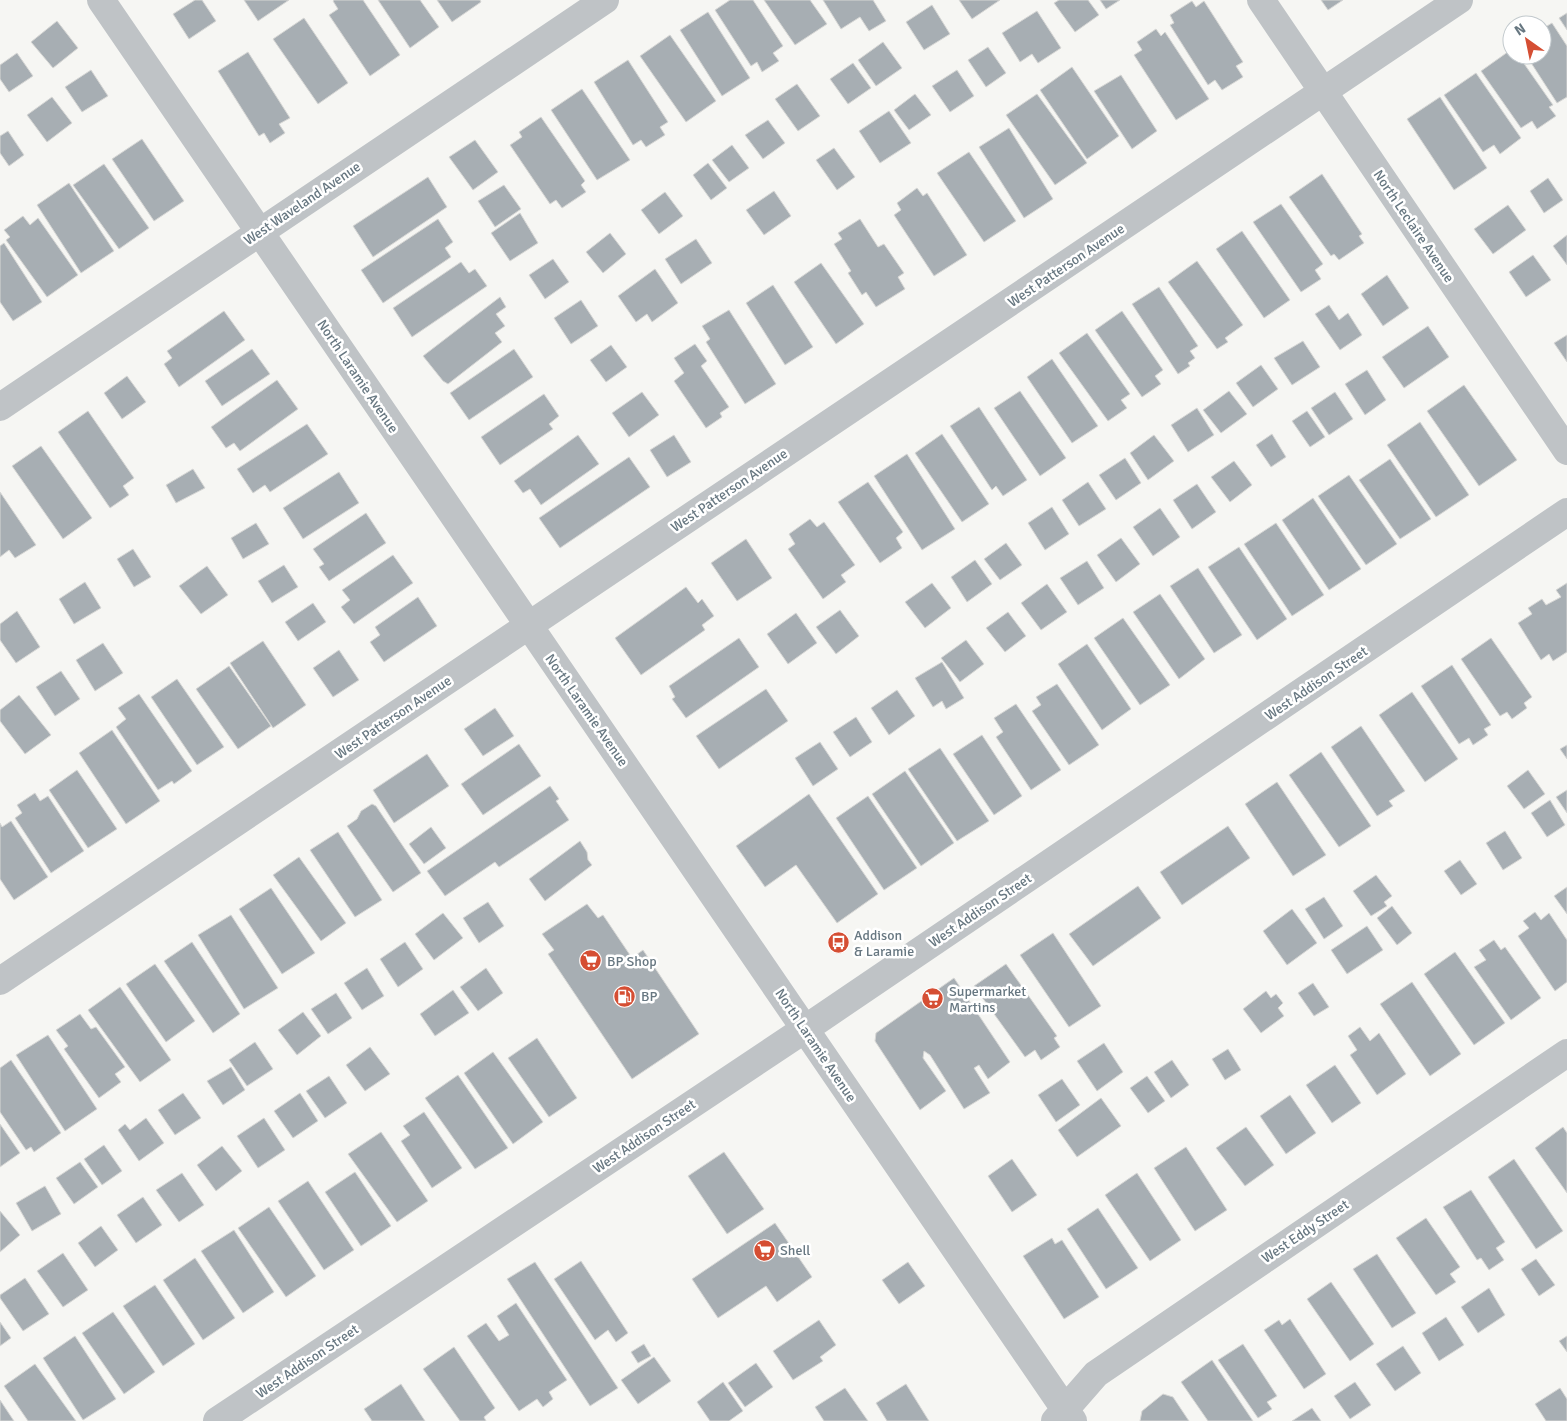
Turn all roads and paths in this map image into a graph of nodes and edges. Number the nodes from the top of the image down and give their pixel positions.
1 (101, 0) edge
2 (605, 0) edge
3 (1261, 0) edge
4 (1459, 0) edge
5 (1323, 91) junction
6 (260, 232) junction
7 (0, 407) edge
8 (1567, 451) edge
9 (1567, 512) edge
10 (529, 626) junction
11 (0, 981) edge
12 (805, 1029) junction
13 (1567, 1053) edge
14 (1064, 1417) edge
15 (217, 1421) edge

1 - 6 street, North Laramie Avenue
2 - 6 street, West Waveland Avenue
3 - 5 street, North Leclaire Avenue
4 - 5 street, West Patterson Avenue
5 - 8 street, North Leclaire Avenue
5 - 10 street, West Patterson Avenue
6 - 7 street, West Waveland Avenue
6 - 10 street, North Laramie Avenue
9 - 12 street, West Addison Street
10 - 11 street, West Patterson Avenue
10 - 12 street, North Laramie Avenue
12 - 14 street, North Laramie Avenue
12 - 15 street, West Addison Street
13 - 14 street, West Eddy Street

